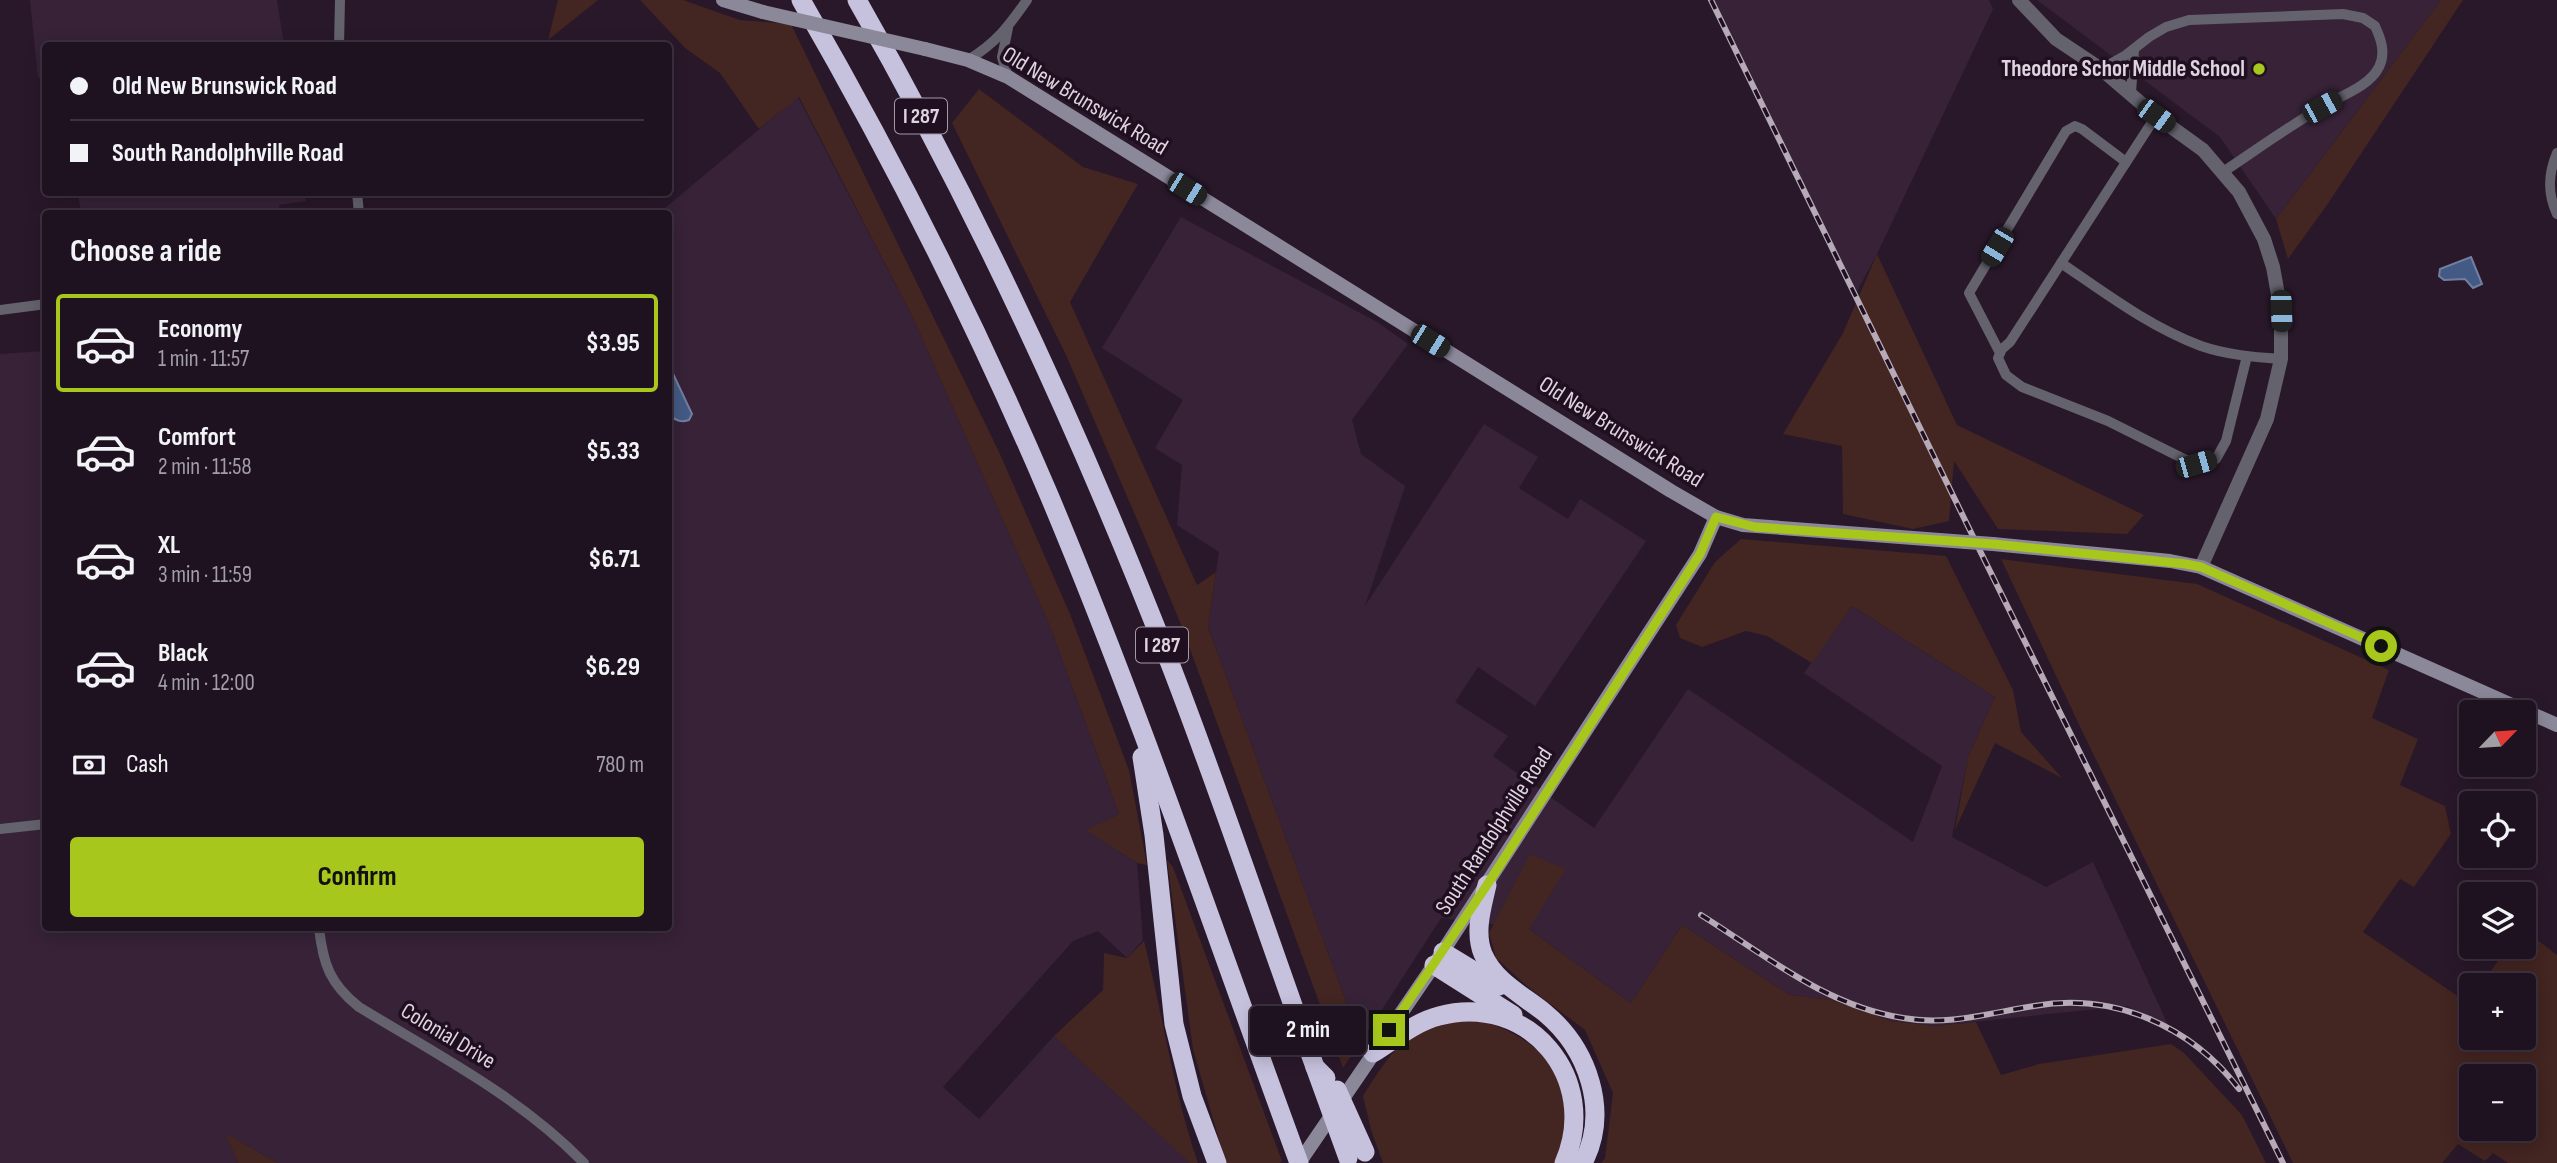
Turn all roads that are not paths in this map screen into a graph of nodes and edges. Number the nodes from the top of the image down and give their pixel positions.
1 (340, 0) edge
2 (723, 0) edge
3 (801, 0) edge
4 (857, 0) edge
5 (1027, 0) edge
6 (2019, 0) edge
7 (1007, 28) junction
8 (339, 42) edge
9 (2134, 50) junction
10 (968, 60) junction
11 (2101, 69) junction
12 (1008, 77) junction
13 (2131, 93) junction
14 (2156, 116) junction
15 (2557, 153) edge
16 (2126, 162) junction
17 (2223, 172) junction
18 (2557, 214) edge
19 (2061, 263) junction
20 (42, 305) edge
21 (0, 310) edge
22 (2000, 353) junction
23 (2247, 356) junction
24 (2281, 359) junction
25 (1716, 517) junction
26 (2201, 567) junction
27 (1136, 715) junction
28 (2557, 725) edge
29 (42, 824) edge
30 (0, 829) edge
31 (1487, 885) junction
32 (319, 931) edge
33 (1438, 958) junction
34 (1510, 989) junction
35 (1531, 1029) junction
36 (1373, 1053) junction
37 (1358, 1159) edge
38 (1216, 1161) edge
39 (584, 1163) edge
40 (1299, 1163) edge
41 (1564, 1163) edge
42 (1583, 1163) edge

1 - 8 street
2 - 10 main road, Old New Brunswick Road, bridge
3 - 27 highway, I 287
4 - 37 highway, I 287, bridge
5 - 7 street
6 - 11 street
7 - 10 street
7 - 12 street
9 - 11 street
9 - 13 street
9 - 17 street
10 - 12 main road, Old New Brunswick Road
11 - 13 street
12 - 25 main road, Old New Brunswick Road
13 - 14 street
14 - 16 street
14 - 17 street
15 - 18 street
16 - 19 street
16 - 22 street
17 - 24 street
19 - 22 street
19 - 23 street
20 - 21 street
22 - 23 street
23 - 24 street
24 - 26 street
25 - 26 main road, Old New Brunswick Road, bridge
25 - 31 main road, South Randolphville Road
26 - 28 main road, Old New Brunswick Road
27 - 38 highway
27 - 40 highway, I 287
29 - 30 street
31 - 33 main road, South Randolphville Road
31 - 34 highway
32 - 39 street, Colonial Drive
33 - 34 highway
33 - 35 highway
33 - 36 main road, South Randolphville Road
34 - 42 highway
35 - 36 highway
35 - 41 highway
36 - 40 main road, South Randolphville Road

